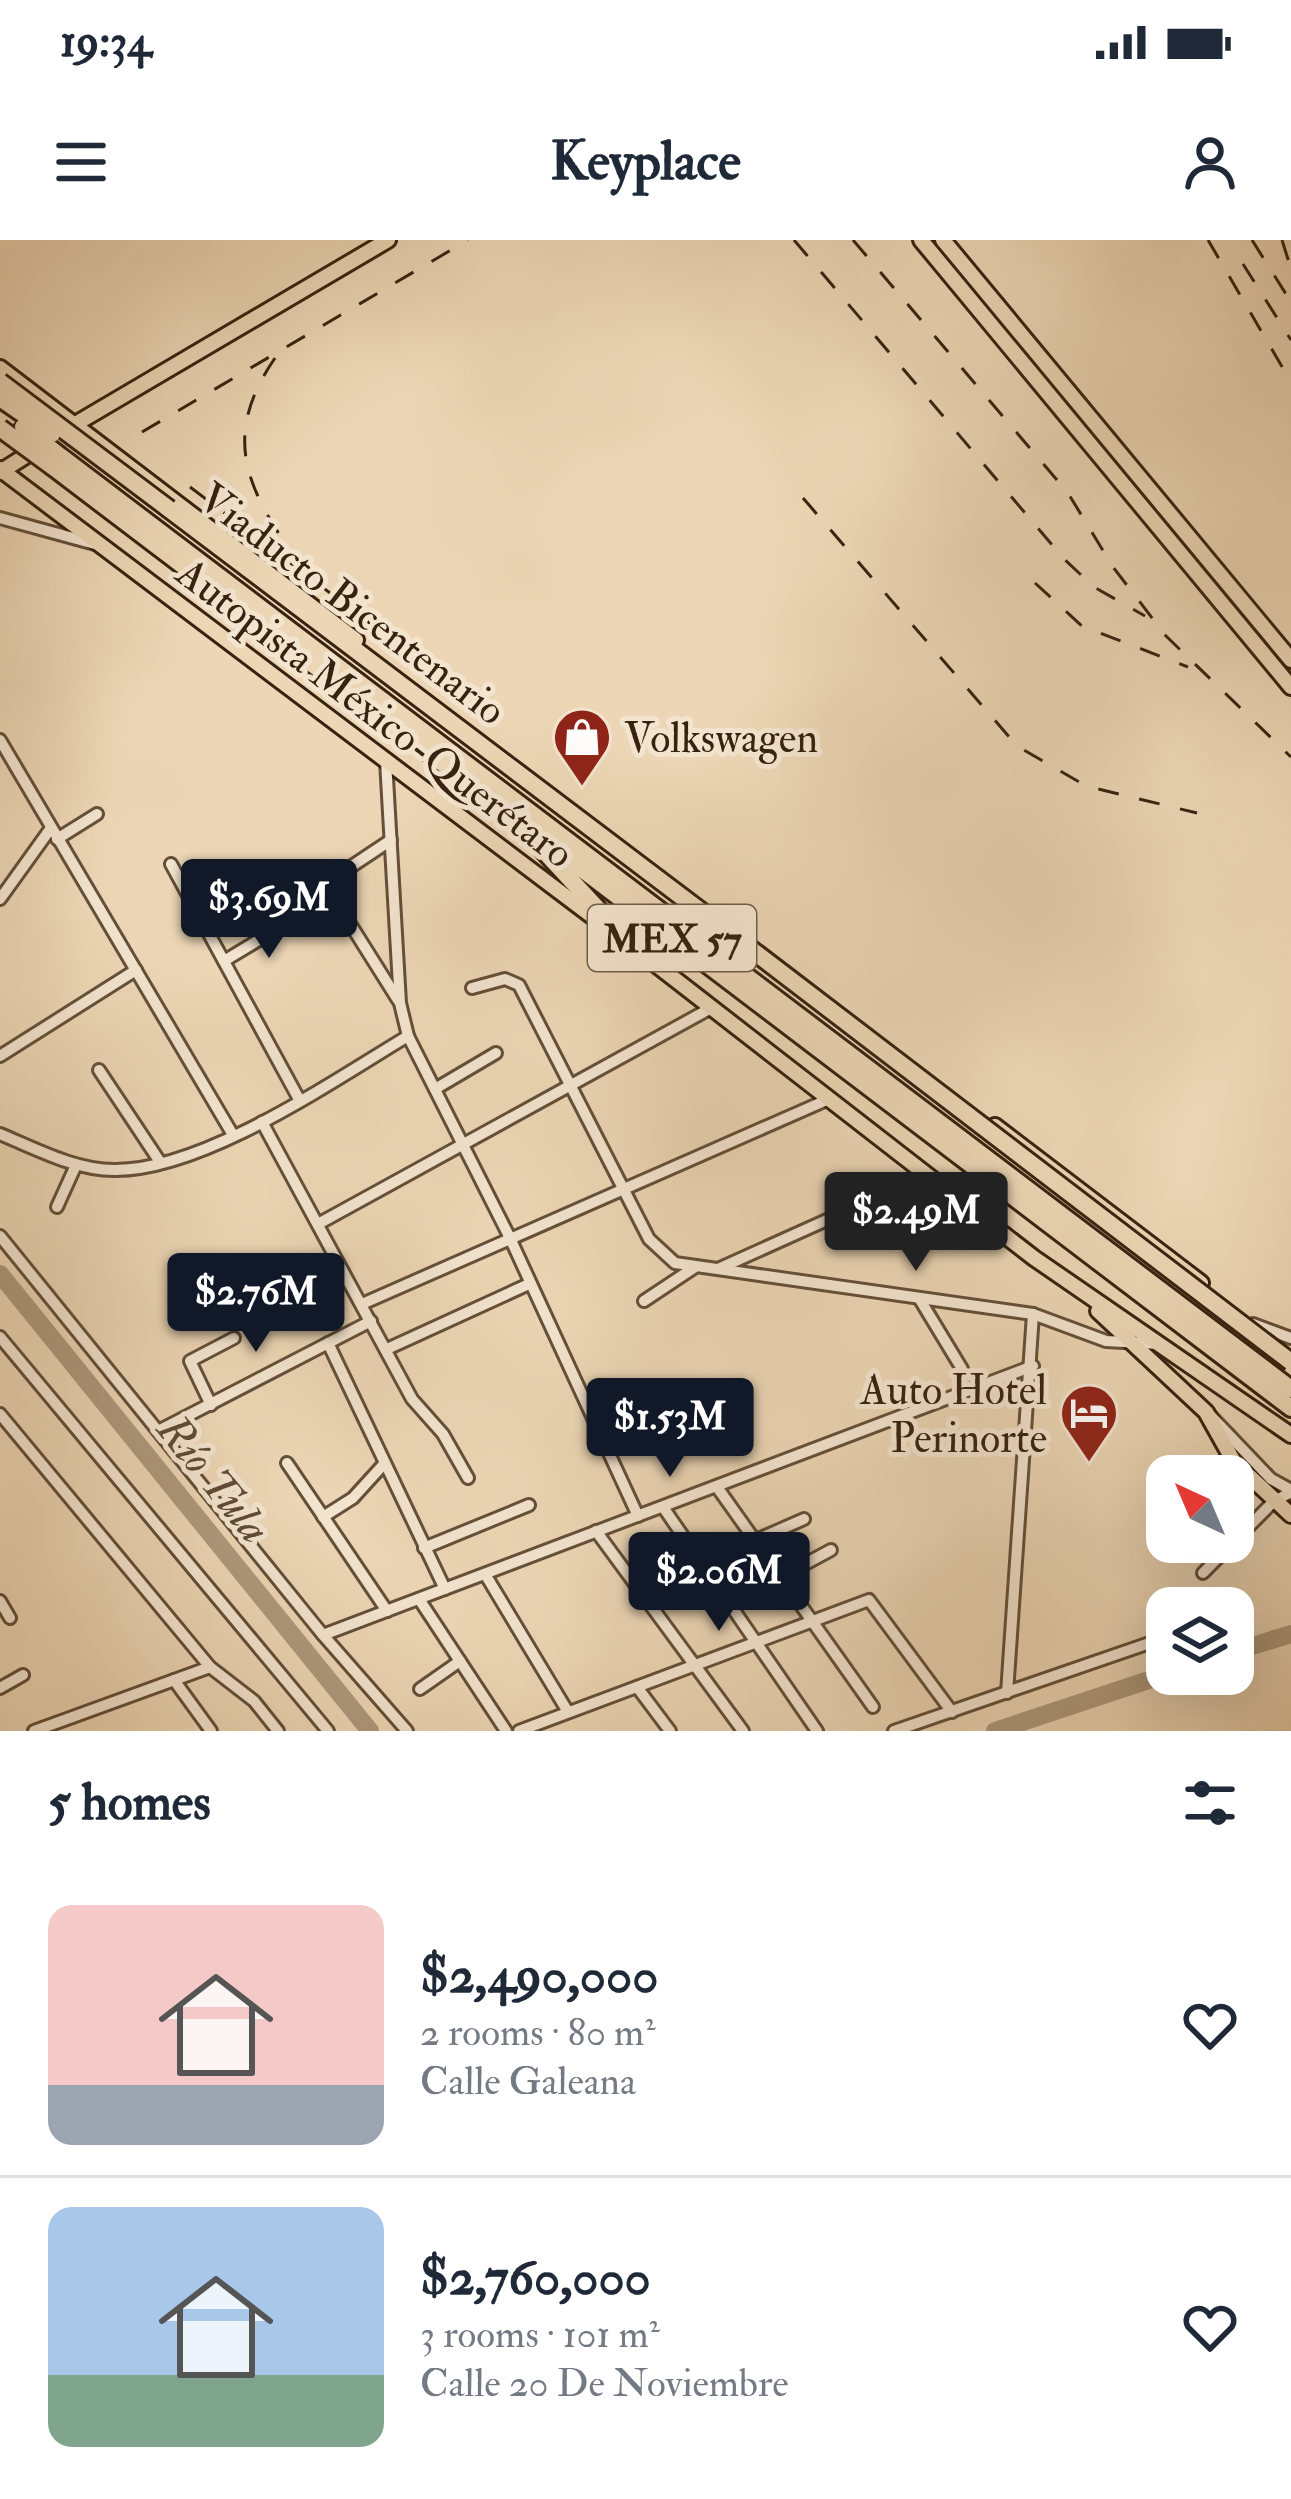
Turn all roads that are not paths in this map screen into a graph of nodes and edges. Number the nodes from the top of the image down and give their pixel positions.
1 (388, 240) edge
2 (920, 240) edge
3 (943, 240) edge
4 (0, 368) edge
5 (0, 382) edge
6 (0, 398) edge
7 (3, 419) edge
8 (75, 424) junction
9 (1083, 425) junction
10 (57, 461) junction
11 (1, 471) edge
12 (169, 509) junction
13 (0, 518) edge
14 (97, 544) junction
15 (1291, 660) edge
16 (1291, 687) edge
17 (0, 740) edge
18 (386, 761) junction
19 (97, 814) dead end
20 (511, 815) junction
21 (54, 834) junction
22 (392, 839) junction
23 (171, 864) dead end
24 (609, 871) junction
25 (0, 899) edge
26 (290, 922) dead end
27 (633, 947) junction
28 (224, 961) junction
29 (136, 970) junction
30 (793, 978) junction
31 (472, 988) dead end
32 (400, 1003) junction
33 (713, 1007) junction
34 (408, 1036) junction
35 (496, 1053) dead end
36 (0, 1056) edge
37 (99, 1070) dead end
38 (572, 1087) junction
39 (435, 1089) junction
40 (829, 1099) junction
41 (300, 1101) junction
42 (986, 1119) junction
43 (262, 1122) junction
44 (0, 1134) edge
45 (233, 1136) junction
46 (463, 1142) junction
47 (160, 1162) junction
48 (76, 1165) junction
49 (623, 1189) junction
50 (887, 1193) dead end
51 (57, 1208) dead end
52 (318, 1224) junction
53 (0, 1236) edge
54 (511, 1238) junction
55 (1034, 1258) junction
56 (695, 1267) junction
57 (716, 1270) junction
58 (529, 1284) junction
59 (1156, 1285) junction
60 (919, 1298) junction
61 (644, 1301) dead end
62 (362, 1304) junction
63 (1034, 1314) junction
64 (371, 1321) junction
65 (1253, 1324) junction
66 (0, 1337) edge
67 (234, 1338) dead end
68 (1291, 1338) edge
69 (328, 1343) junction
70 (1160, 1344) junction
71 (1142, 1347) junction
72 (387, 1349) junction
73 (1291, 1352) edge
74 (1291, 1362) edge
75 (1033, 1366) junction
76 (962, 1369) dead end
77 (1291, 1389) edge
78 (211, 1405) junction
79 (1291, 1408) edge
80 (1206, 1412) junction
81 (0, 1414) edge
82 (162, 1430) junction
83 (1291, 1435) edge
84 (287, 1463) dead end
85 (383, 1465) junction
86 (468, 1478) dead end
87 (717, 1487) junction
88 (1291, 1491) edge
89 (1273, 1502) junction
90 (529, 1505) dead end
91 (663, 1507) junction
92 (1291, 1515) edge
93 (638, 1516) junction
94 (323, 1517) junction
95 (804, 1519) dead end
96 (596, 1531) junction
97 (754, 1541) junction
98 (424, 1548) junction
99 (831, 1550) dead end
100 (1203, 1573) dead end
101 (485, 1574) junction
102 (779, 1578) junction
103 (445, 1589) junction
104 (419, 1599) junction
105 (0, 1601) edge
106 (387, 1611) junction
107 (10, 1618) dead end
108 (808, 1620) junction
109 (323, 1635) junction
110 (752, 1640) junction
111 (1146, 1643) edge
112 (460, 1661) junction
113 (691, 1665) junction
114 (209, 1666) junction
115 (23, 1675) dead end
116 (174, 1680) junction
117 (637, 1687) junction
118 (0, 1688) edge
119 (420, 1690) dead end
120 (1006, 1693) junction
121 (873, 1707) dead end
122 (568, 1712) junction
123 (952, 1712) junction
124 (548, 1726) edge
125 (34, 1731) edge
126 (211, 1731) edge
127 (278, 1731) edge
128 (328, 1731) edge
129 (407, 1731) edge
130 (506, 1731) edge
131 (519, 1731) edge
132 (670, 1731) edge
133 (743, 1731) edge
134 (818, 1731) edge
135 (894, 1731) edge

1 - 8 main road
2 - 9 main road
3 - 9 main road
4 - 8 main road, Autopista México-Querétaro
5 - 12 highway, Viaducto Bicentenario, bridge
6 - 12 highway, bridge
7 - 10 highway, MEX 57, bridge
8 - 11 main road
8 - 30 main road, Autopista México-Querétaro
9 - 15 main road
9 - 16 main road
10 - 20 highway, MEX 57
10 - 24 highway, MEX 57
11 - 14 main road, Autopista México-Querétaro
12 - 30 highway, Viaducto Bicentenario, bridge
13 - 14 street
14 - 18 main road, Autopista México-Querétaro
17 - 21 street
18 - 22 street
18 - 27 main road, Autopista México-Querétaro
19 - 21 street
20 - 27 highway
20 - 79 highway, MEX 57
21 - 25 street
21 - 29 street
22 - 32 street
22 - 32 street
23 - 28 street
24 - 30 highway
24 - 59 highway, MEX 57
26 - 28 street
27 - 33 main road, Autopista México-Querétaro
28 - 41 street
29 - 36 street
29 - 45 street
30 - 42 main road, Autopista México-Querétaro
30 - 74 highway, Viaducto Bicentenario, bridge
31 - 38 street
32 - 34 street
33 - 38 street
33 - 40 main road, Autopista México-Querétaro
34 - 39 street
34 - 41 street
35 - 39 street
37 - 47 street
38 - 46 street
38 - 49 street
39 - 46 street
40 - 49 street
40 - 55 main road, Autopista México-Querétaro
41 - 43 street
42 - 59 highway
42 - 65 main road, Autopista México-Querétaro
43 - 45 street
43 - 52 street
44 - 48 street
45 - 47 street
46 - 52 street
46 - 54 street
47 - 48 street
48 - 51 street
49 - 54 street
49 - 56 street
50 - 57 street
52 - 62 street
53 - 82 street
54 - 58 street
54 - 62 street
55 - 70 main road, Autopista México-Querétaro
55 - 71 main road
56 - 57 street
56 - 61 street
57 - 60 street
58 - 72 street
58 - 93 street
59 - 77 highway, MEX 57
60 - 63 street
60 - 76 street
62 - 64 street
63 - 71 street
63 - 75 street
64 - 69 street
64 - 72 street
65 - 68 street
65 - 73 main road, Autopista México-Querétaro
66 - 128 street
67 - 78 street
69 - 78 street
69 - 85 street
70 - 71 street
70 - 83 main road, Autopista México-Querétaro
71 - 80 main road
72 - 86 street
75 - 87 street
75 - 120 street
78 - 82 street
80 - 88 street
80 - 89 main road
81 - 114 street
82 - 109 street
84 - 94 street
85 - 94 street
85 - 98 street
87 - 91 street
87 - 97 street
88 - 89 street
89 - 92 main road
89 - 100 street
90 - 98 street
91 - 93 street
91 - 110 street
93 - 96 street
94 - 106 street
95 - 97 street
96 - 101 street
96 - 113 street
97 - 102 street
98 - 103 street
99 - 102 street
101 - 103 street
101 - 122 street
102 - 108 street
103 - 104 street
104 - 106 street
104 - 112 street
105 - 107 street
106 - 109 street
108 - 110 street
108 - 121 street
108 - 123 street
109 - 129 street
110 - 113 street
110 - 134 street
111 - 120 street
112 - 119 street
112 - 130 street
113 - 117 street
113 - 133 street
114 - 116 street
114 - 127 street
115 - 118 street
116 - 125 street
116 - 126 street
117 - 122 street
117 - 132 street
120 - 123 street
122 - 124 street
123 - 135 street
124 - 131 street

